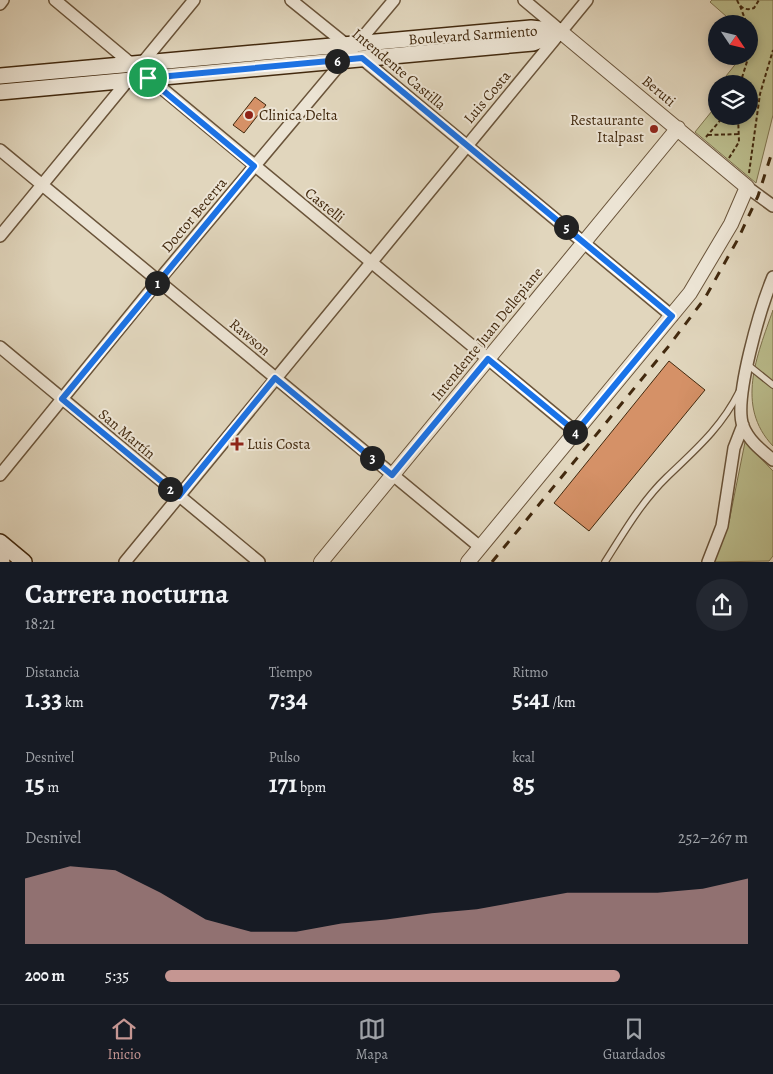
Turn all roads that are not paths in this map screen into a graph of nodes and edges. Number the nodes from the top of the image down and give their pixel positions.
1 (3, 0) edge
2 (55, 0) edge
3 (194, 0) edge
4 (291, 0) edge
5 (394, 0) edge
6 (524, 0) edge
7 (587, 0) edge
8 (0, 4) edge
9 (561, 32) junction
10 (352, 51) junction
11 (138, 71) junction
12 (0, 76) edge
13 (0, 92) edge
14 (678, 128) junction
15 (466, 144) junction
16 (0, 150) edge
17 (254, 166) junction
18 (42, 185) junction
19 (747, 187) junction
20 (773, 206) edge
21 (0, 236) edge
22 (584, 242) junction
23 (370, 262) junction
24 (773, 277) edge
25 (159, 280) junction
26 (672, 316) junction
27 (0, 347) edge
28 (488, 359) junction
29 (748, 365) junction
30 (275, 378) junction
31 (773, 385) edge
32 (741, 388) junction
33 (62, 399) junction
34 (742, 425) junction
35 (576, 432) junction
36 (773, 460) edge
37 (0, 475) edge
38 (392, 475) junction
39 (179, 496) junction
40 (0, 542) edge
41 (480, 547) junction
42 (24, 562) edge
43 (125, 562) edge
44 (259, 562) edge
45 (321, 562) edge
46 (468, 562) edge
47 (605, 562) edge
48 (708, 562) edge

1 - 8 street
2 - 11 street, Castelli
3 - 11 street
4 - 10 street, Intendente Castilla
5 - 10 street, Doctor Becerra
6 - 9 street, Beruti
7 - 9 street, Luis Costa
9 - 10 main road, Boulevard Sarmiento
9 - 14 street, Beruti
9 - 15 street, Luis Costa
10 - 11 main road, Boulevard Sarmiento
10 - 15 street, Intendente Castilla
10 - 17 street, Doctor Becerra
11 - 12 main road, Boulevard Sarmiento
11 - 13 main road, Boulevard Sarmiento
11 - 17 street, Castelli
11 - 18 street
14 - 19 street, Beruti
14 - 22 street, Intendente Juan Dellepiane
15 - 22 street, Intendente Castilla
15 - 23 street, Luis Costa
16 - 18 street, Rawson
17 - 23 street, Castelli
17 - 25 street, Doctor Becerra
18 - 21 street
18 - 25 street, Rawson
19 - 20 street, Beruti
19 - 26 street
22 - 26 street, Intendente Castilla
22 - 28 street, Intendente Juan Dellepiane
23 - 28 street, Castelli
23 - 30 street, Luis Costa
24 - 29 street
25 - 30 street, Rawson
25 - 33 street, Doctor Becerra
26 - 35 street
27 - 33 street, San Martín
28 - 35 street, Castelli
28 - 38 street, Intendente Juan Dellepiane
29 - 31 lane
29 - 32 street
30 - 38 street, Rawson
30 - 39 street, Luis Costa
32 - 34 street
32 - 47 lane
33 - 37 street, Doctor Becerra
33 - 39 street, San Martín
34 - 36 street
34 - 48 street
35 - 41 street
38 - 41 street, Rawson
38 - 45 street, Intendente Juan Dellepiane
39 - 43 street, Luis Costa
39 - 44 street, San Martín
40 - 42 main road
41 - 46 street

